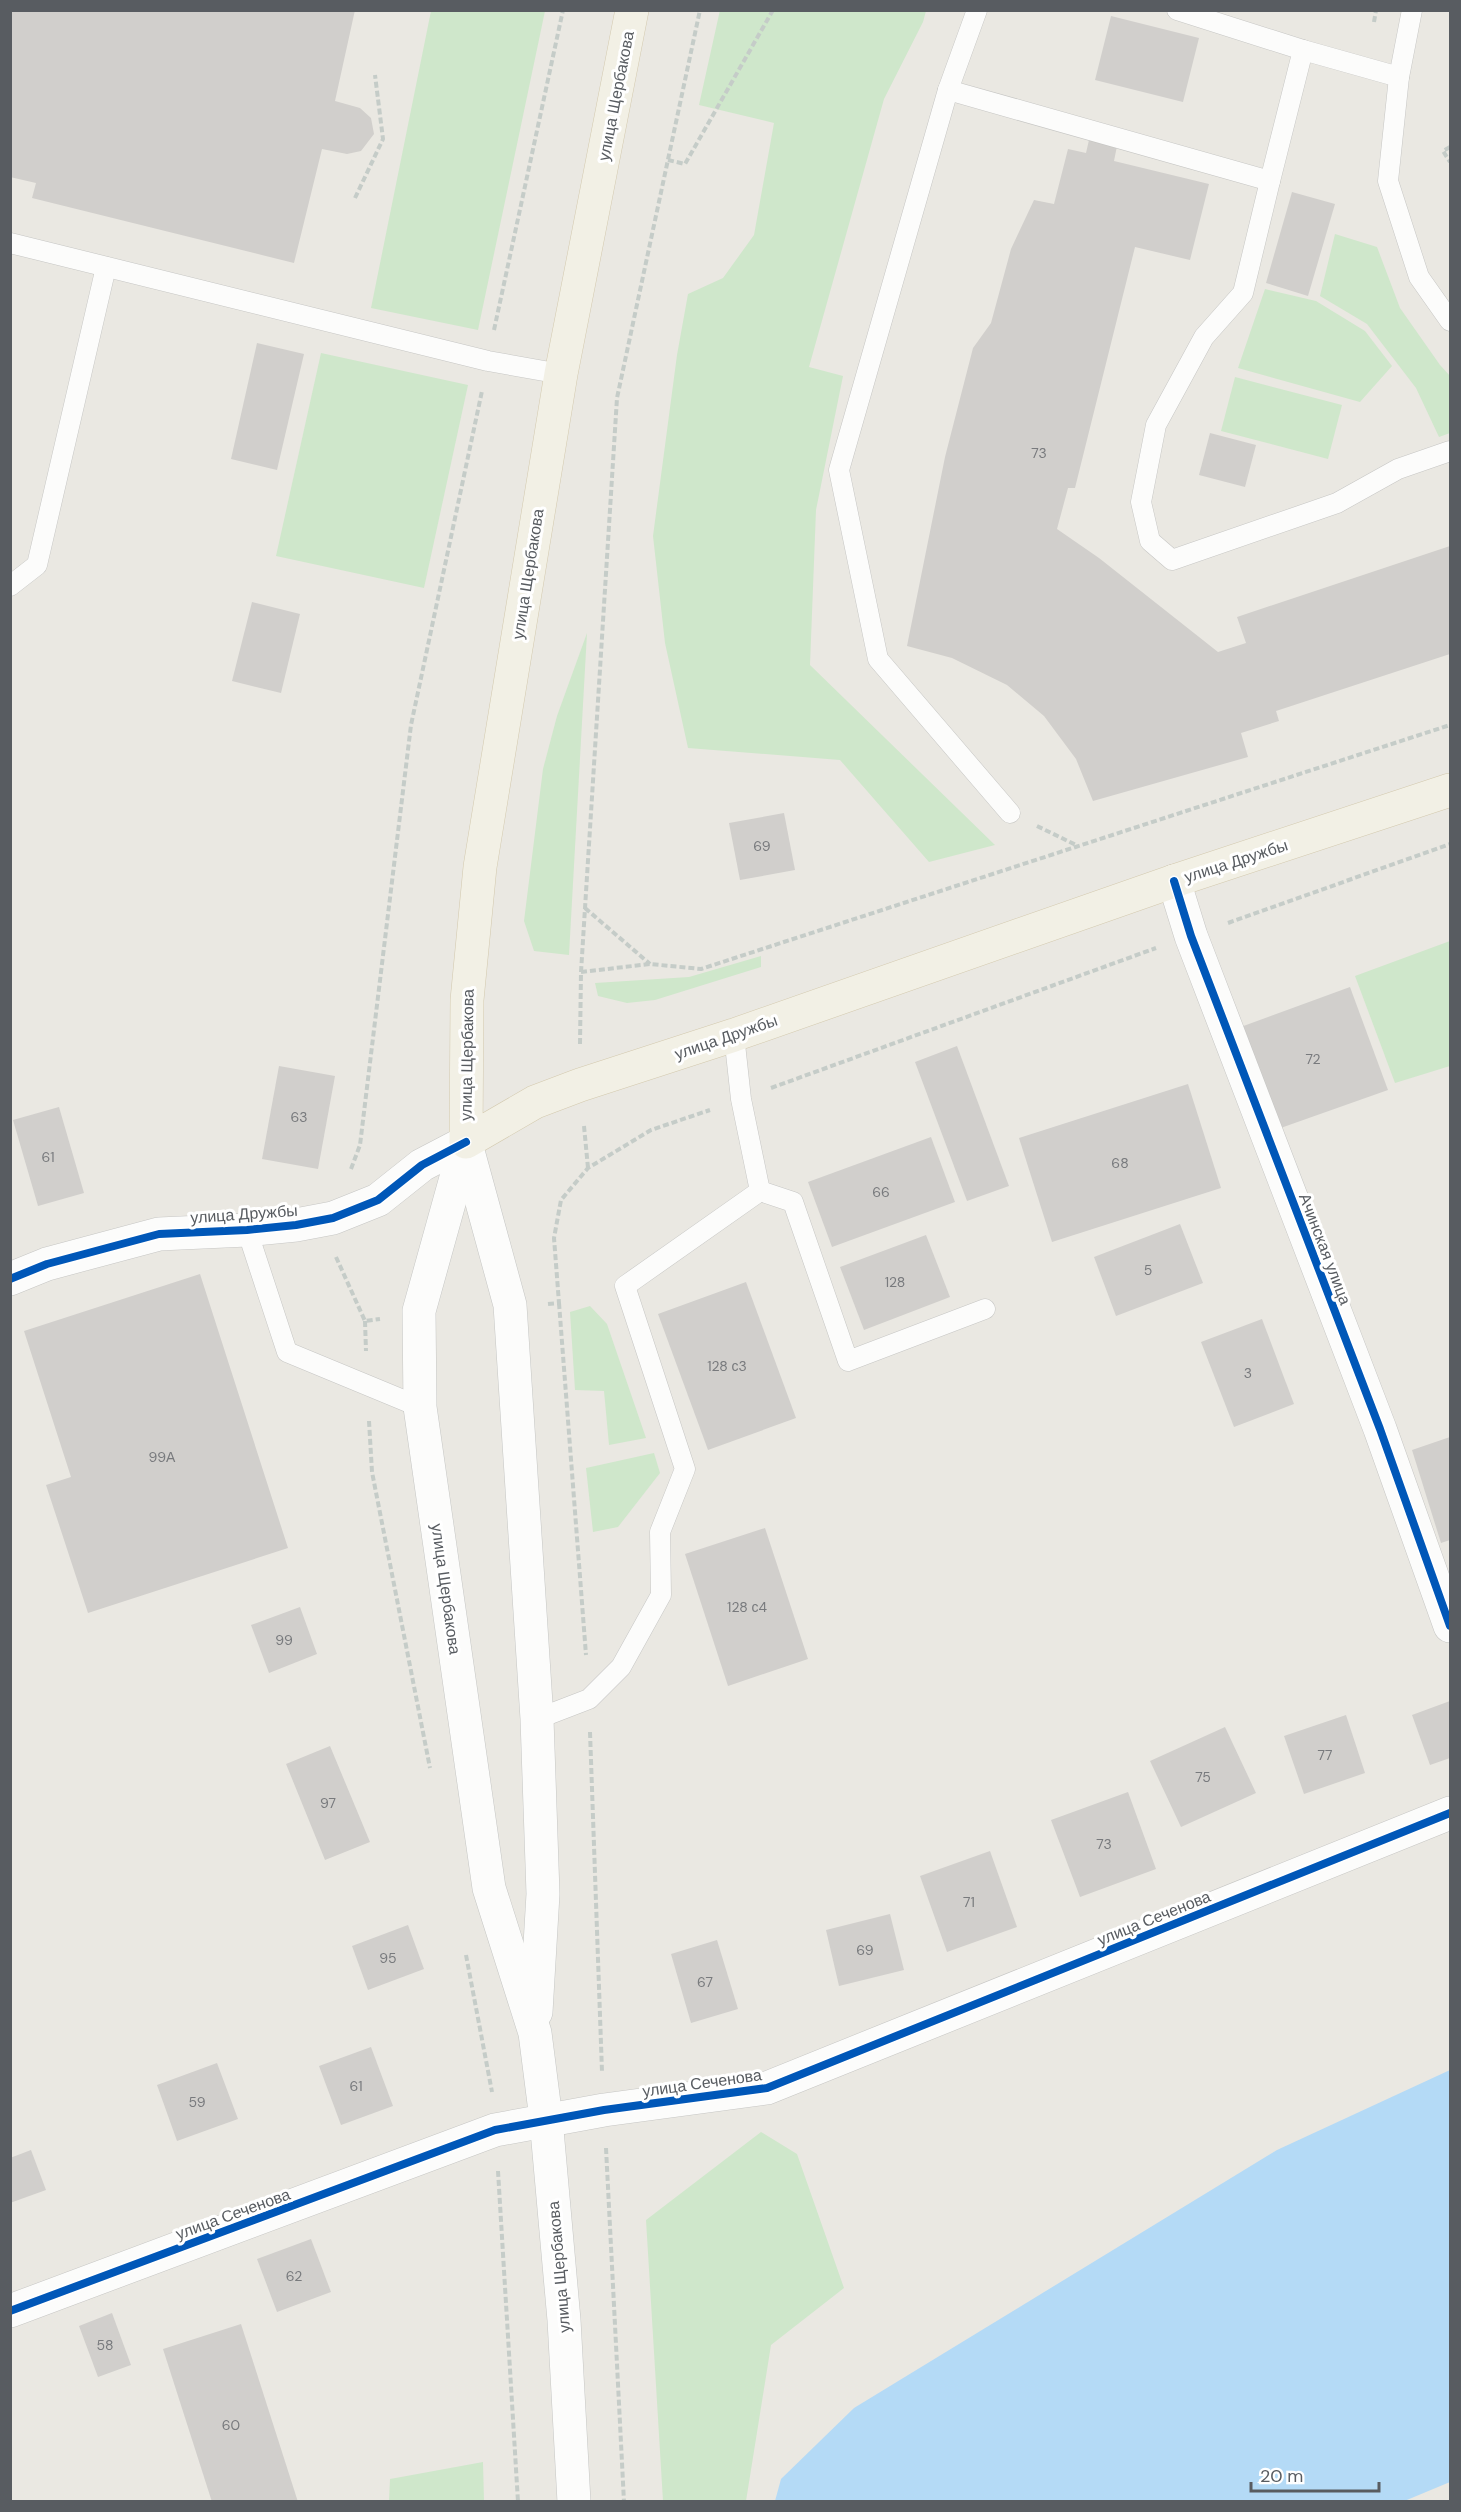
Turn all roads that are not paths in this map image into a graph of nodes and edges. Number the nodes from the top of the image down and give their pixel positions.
1 (632, 10) edge
2 (977, 10) edge
3 (1177, 10) edge
4 (1412, 10) edge
5 (1303, 50) junction
6 (1398, 77) junction
7 (948, 90) junction
8 (1270, 181) junction
9 (10, 243) edge
10 (106, 267) junction
11 (1450, 321) edge
12 (561, 374) junction
13 (1450, 451) edge
14 (10, 585) edge
15 (1450, 790) edge
16 (1010, 813) road end
17 (1174, 881) junction
18 (734, 1035) junction
19 (466, 1142) junction
20 (760, 1191) junction
21 (247, 1230) junction
22 (10, 1279) edge
23 (985, 1309) dead end
24 (420, 1407) junction
25 (1450, 1626) edge
26 (537, 1719) junction
27 (1450, 1813) edge
28 (535, 2033) junction
29 (546, 2120) junction
30 (10, 2311) edge
31 (574, 2502) edge

1 - 12 main road, улица Щербакова
2 - 7 lane
3 - 5 lane
4 - 6 lane
5 - 6 lane
5 - 8 lane
6 - 11 lane
7 - 8 lane
7 - 16 lane
8 - 13 lane
9 - 10 lane
10 - 12 lane
10 - 14 lane
12 - 19 main road, улица Щербакова
15 - 17 main road, улица Дружбы
17 - 18 main road, улица Дружбы
17 - 25 street, Ачинская улица
18 - 19 main road, улица Дружбы
18 - 20 lane
19 - 21 street, улица Дружбы
19 - 24 street, улица Щербакова
19 - 26 street, улица Щербакова
20 - 23 lane
20 - 26 lane
21 - 22 street, улица Дружбы
21 - 24 lane
24 - 28 street, улица Щербакова
26 - 28 street, улица Щербакова
27 - 29 street, улица Сеченова
28 - 29 street, улица Щербакова
29 - 30 street, улица Сеченова
29 - 31 street, улица Щербакова

